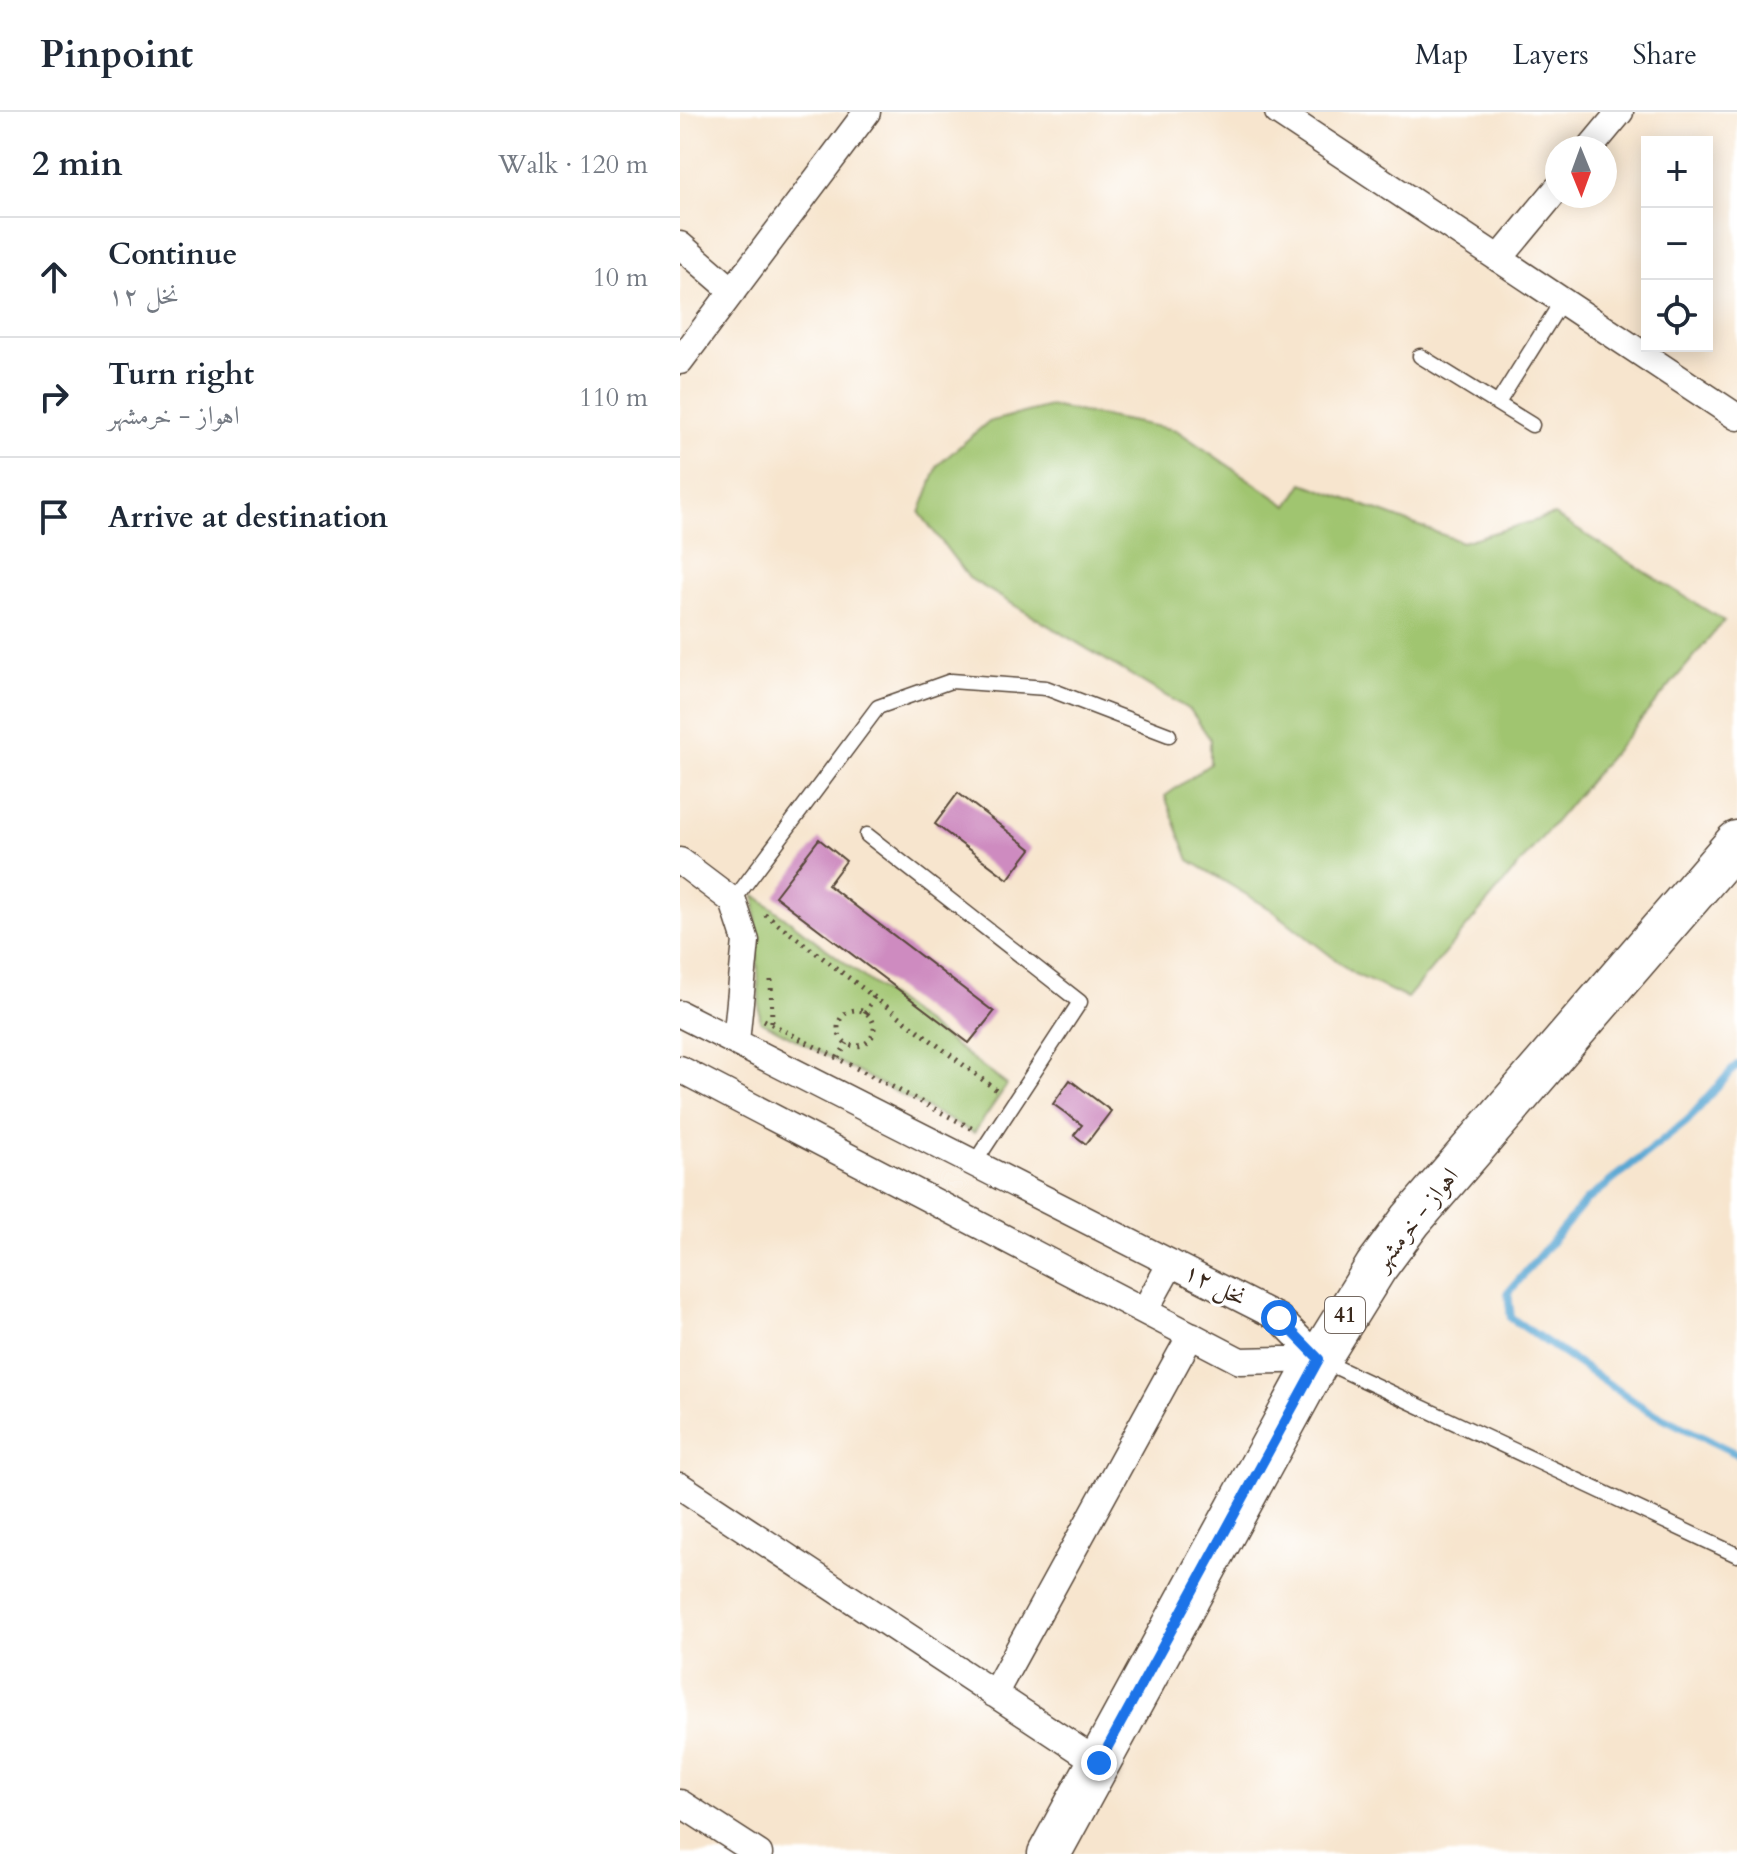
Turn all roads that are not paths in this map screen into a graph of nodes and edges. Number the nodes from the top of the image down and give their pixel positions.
1 (867, 112) edge
2 (1278, 112) edge
3 (1620, 112) edge
4 (1600, 136) edge
5 (1545, 203) edge
6 (680, 245) edge
7 (1499, 259) junction
8 (733, 291) junction
9 (1562, 301) junction
10 (1420, 356) dead end
11 (680, 361) edge
12 (1498, 403) junction
13 (1737, 417) edge
14 (1532, 425) dead end
15 (1169, 735) dead end
16 (867, 835) dead end
17 (1737, 842) edge
18 (680, 861) edge
19 (733, 901) junction
20 (680, 1014) edge
21 (736, 1042) junction
22 (680, 1069) edge
23 (975, 1162) junction
24 (1171, 1263) junction
25 (1145, 1310) junction
26 (1191, 1335) junction
27 (1319, 1359) junction
28 (680, 1486) edge
29 (1737, 1555) edge
30 (994, 1694) junction
31 (1099, 1763) junction
32 (680, 1803) edge
33 (759, 1854) edge
34 (1049, 1854) edge

1 - 8 street
2 - 7 street
3 - 4 street
5 - 7 street
6 - 8 street
7 - 9 street
8 - 11 street
9 - 12 lane
9 - 13 street
10 - 12 lane
12 - 14 lane
15 - 19 lane
16 - 23 lane
17 - 27 main road, اهواز - خرمشهر / 41
18 - 19 street
19 - 21 street
20 - 21 street, نخل ۱۲
21 - 23 street, نخل ۱۲
22 - 25 street
23 - 24 street, نخل ۱۲
24 - 25 street
24 - 27 street, نخل ۱۲
25 - 26 street
26 - 27 street
26 - 30 street
27 - 29 lane
27 - 31 main road, اهواز - خرمشهر / 41
28 - 30 street
30 - 31 street
31 - 34 main road, اهواز - خرمشهر / 41
32 - 33 street

